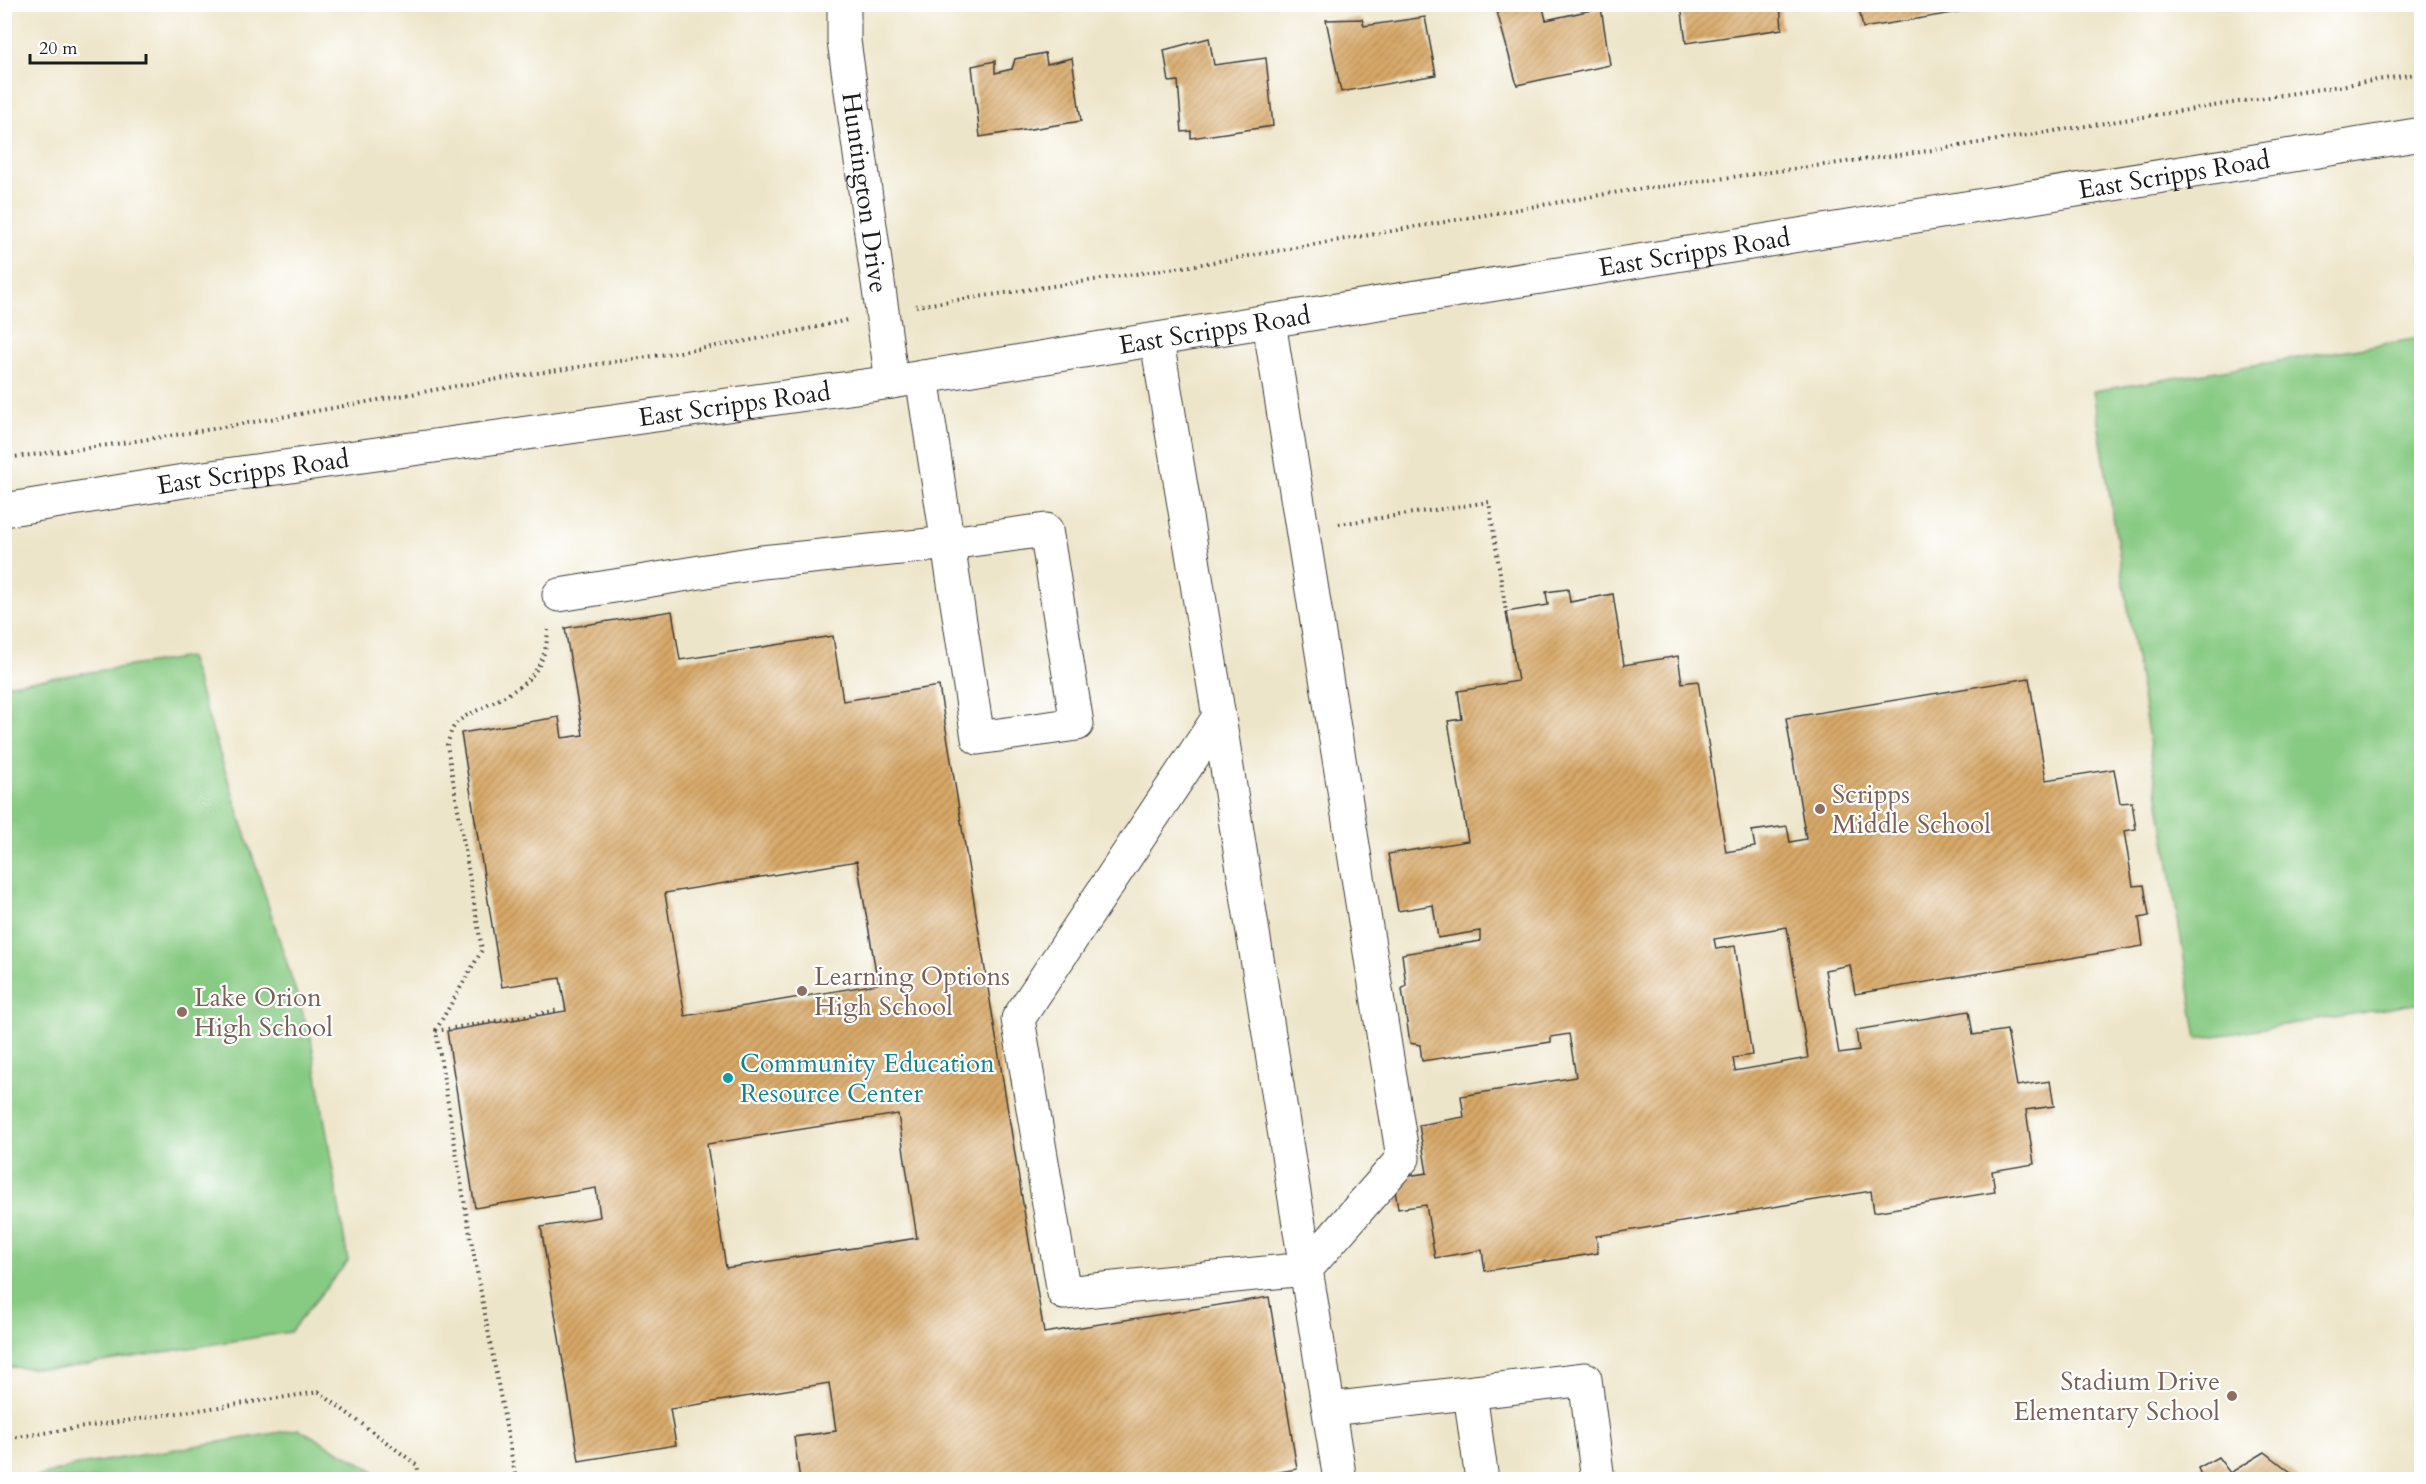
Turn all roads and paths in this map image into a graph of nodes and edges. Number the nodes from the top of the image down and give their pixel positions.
1 (844, 4) edge
2 (2421, 73) edge
3 (2421, 134) edge
4 (882, 312) junction
5 (1269, 322) junction
6 (1157, 340) junction
7 (907, 380) junction
8 (4, 458) edge
9 (4, 510) edge
10 (1329, 525) dead end
11 (949, 543) junction
12 (560, 594) joint
13 (1506, 612) dead end
14 (1219, 717) junction
15 (560, 1010) dead end
16 (436, 1031) junction
17 (1306, 1269) junction
18 (1470, 1393) junction
19 (1330, 1409) junction
20 (4, 1439) edge
21 (420, 1479) edge
22 (516, 1479) edge
23 (1340, 1479) edge
24 (1482, 1479) edge
25 (1598, 1479) edge

1 - 4 street, Huntington Drive
2 - 4 path
3 - 5 street, East Scripps Road
4 - 7 street, Huntington Drive
4 - 8 path
5 - 6 street, East Scripps Road
5 - 17 street
6 - 7 street, East Scripps Road
6 - 14 street
7 - 9 street, East Scripps Road
7 - 11 street, Huntington Drive
10 - 13 path
11 - 11 street, Huntington Drive
11 - 12 street
12 - 16 path
14 - 17 street
14 - 17 street
15 - 16 path
16 - 22 path
17 - 19 street
18 - 19 street
18 - 24 street
18 - 25 street
19 - 23 street
20 - 21 path

